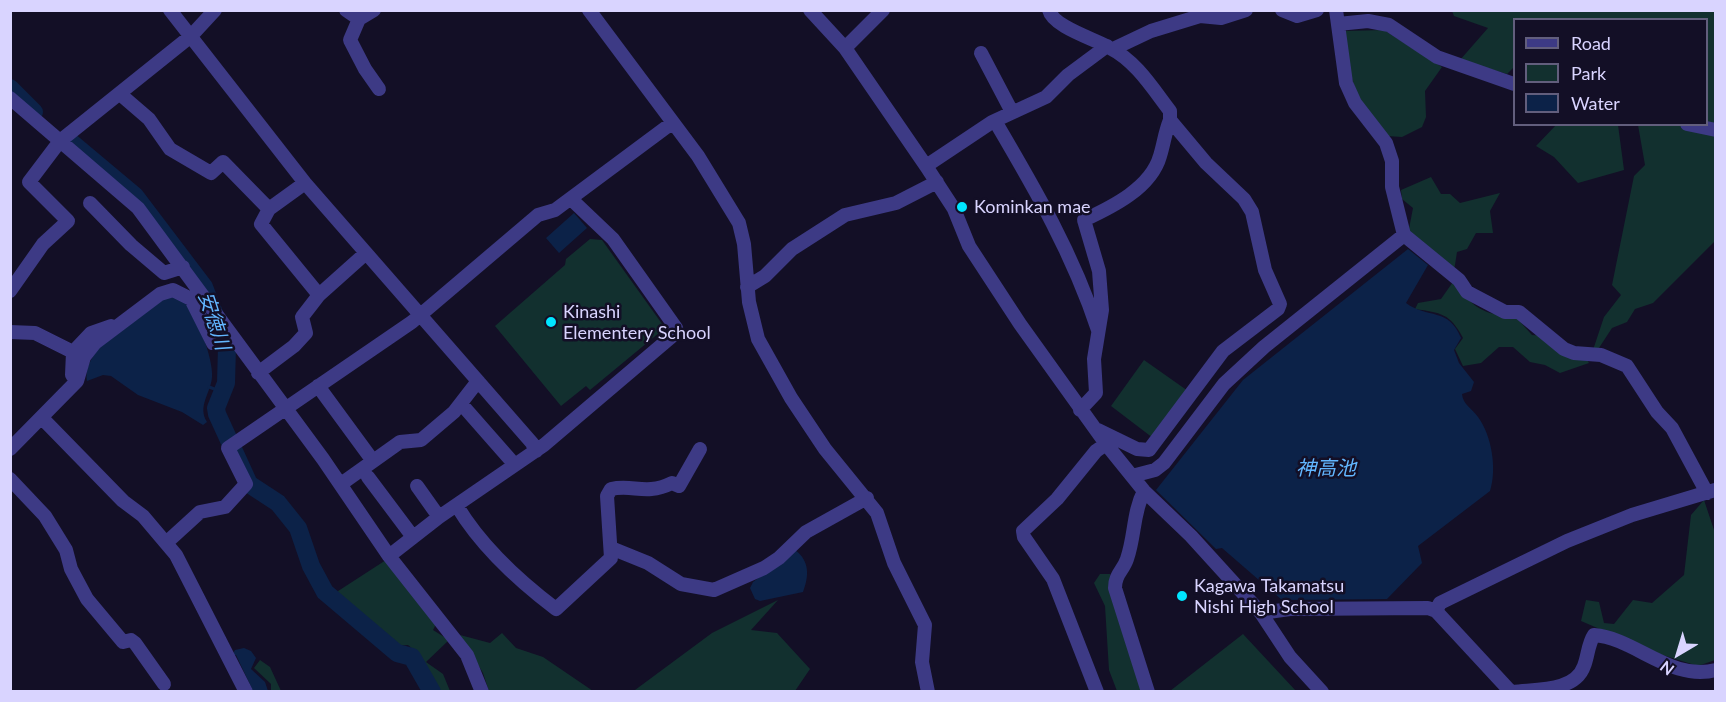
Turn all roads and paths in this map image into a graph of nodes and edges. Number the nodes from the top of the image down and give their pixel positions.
1 (170, 10) edge
2 (215, 10) edge
3 (346, 10) edge
4 (374, 10) edge
5 (589, 10) edge
6 (810, 10) edge
7 (883, 10) edge
8 (1049, 10) edge
9 (1246, 10) edge
10 (1282, 10) edge
11 (1317, 10) edge
12 (1337, 17) edge
13 (359, 20) junction
14 (191, 36) junction
15 (1110, 47) junction
16 (845, 48) junction
17 (981, 53) dead end
18 (1513, 83) edge
19 (379, 89) dead end
20 (120, 94) junction
21 (11, 101) edge
22 (1012, 112) junction
23 (1170, 120) junction
24 (995, 121) junction
25 (672, 123) junction
26 (1697, 126) edge
27 (1716, 130) edge
28 (60, 141) junction
29 (926, 166) junction
30 (937, 182) junction
31 (305, 183) junction
32 (571, 199) junction
33 (90, 203) dead end
34 (269, 209) junction
35 (1404, 236) junction
36 (366, 253) junction
37 (183, 267) junction
38 (747, 287) junction
39 (10, 291) edge
40 (319, 295) junction
41 (420, 314) junction
42 (116, 326) junction
43 (10, 332) edge
44 (1099, 332) junction
45 (233, 338) junction
46 (74, 352) junction
47 (258, 373) junction
48 (478, 381) junction
49 (73, 386) junction
50 (318, 386) junction
51 (286, 407) junction
52 (464, 407) dead end
53 (1080, 410) junction
54 (42, 418) junction
55 (1094, 428) junction
56 (1106, 444) junction
57 (10, 449) edge
58 (700, 449) dead end
59 (536, 451) junction
60 (373, 461) junction
61 (515, 465) junction
62 (1132, 476) junction
63 (368, 477) dead end
64 (10, 480) edge
65 (341, 484) junction
66 (417, 486) dead end
67 (1144, 490) junction
68 (1711, 491) edge
69 (867, 498) junction
70 (457, 506) junction
71 (439, 517) junction
72 (413, 537) junction
73 (166, 543) junction
74 (611, 548) junction
75 (389, 556) junction
76 (1436, 611) junction
77 (1261, 613) junction
78 (922, 662) junction
79 (1716, 670) edge
80 (165, 684) dead end
81 (246, 692) edge
82 (482, 692) edge
83 (921, 692) edge
84 (928, 692) edge
85 (1097, 692) edge
86 (1148, 692) edge
87 (1322, 692) edge
88 (1512, 692) edge

1 - 14 street
2 - 14 street
3 - 13 street
4 - 13 street
5 - 25 street
6 - 16 street
7 - 16 street
8 - 15 street
9 - 15 street
10 - 11 street
12 - 18 street
12 - 35 street
13 - 19 street
14 - 20 street
14 - 31 street
15 - 22 street
15 - 23 street
16 - 29 street
17 - 22 street
20 - 28 street
20 - 34 street
21 - 28 street
22 - 24 street
23 - 44 street
23 - 55 street
24 - 29 street
24 - 44 street
25 - 32 street
25 - 38 street
26 - 27 street
28 - 37 street
28 - 39 street
29 - 30 street
30 - 38 street
30 - 53 street
31 - 34 street
31 - 36 street
32 - 41 street
32 - 59 street
33 - 37 street
34 - 40 street
35 - 62 street
35 - 68 street
36 - 40 street
36 - 41 street
37 - 45 street
38 - 69 street
40 - 47 street
41 - 48 street
41 - 50 street
42 - 45 street
42 - 46 street
42 - 49 street
43 - 46 street
44 - 53 street
45 - 47 street
46 - 49 street
47 - 51 street
48 - 59 street
48 - 60 street
49 - 54 street
50 - 51 street
50 - 60 street
51 - 65 street
51 - 73 street
52 - 61 street
53 - 55 street
54 - 57 street
54 - 73 street
55 - 56 street
56 - 62 street
56 - 85 street
58 - 74 street
59 - 61 street
60 - 65 street
61 - 70 street
62 - 67 street
63 - 72 street
64 - 80 street
65 - 75 street
66 - 71 street
67 - 77 street
67 - 86 street
68 - 76 street
69 - 74 street
69 - 78 street
70 - 71 street
70 - 74 street
71 - 72 street
72 - 75 street
73 - 81 street
75 - 82 street
76 - 77 street
76 - 88 street
77 - 87 street
78 - 83 street
78 - 84 street
79 - 88 street

